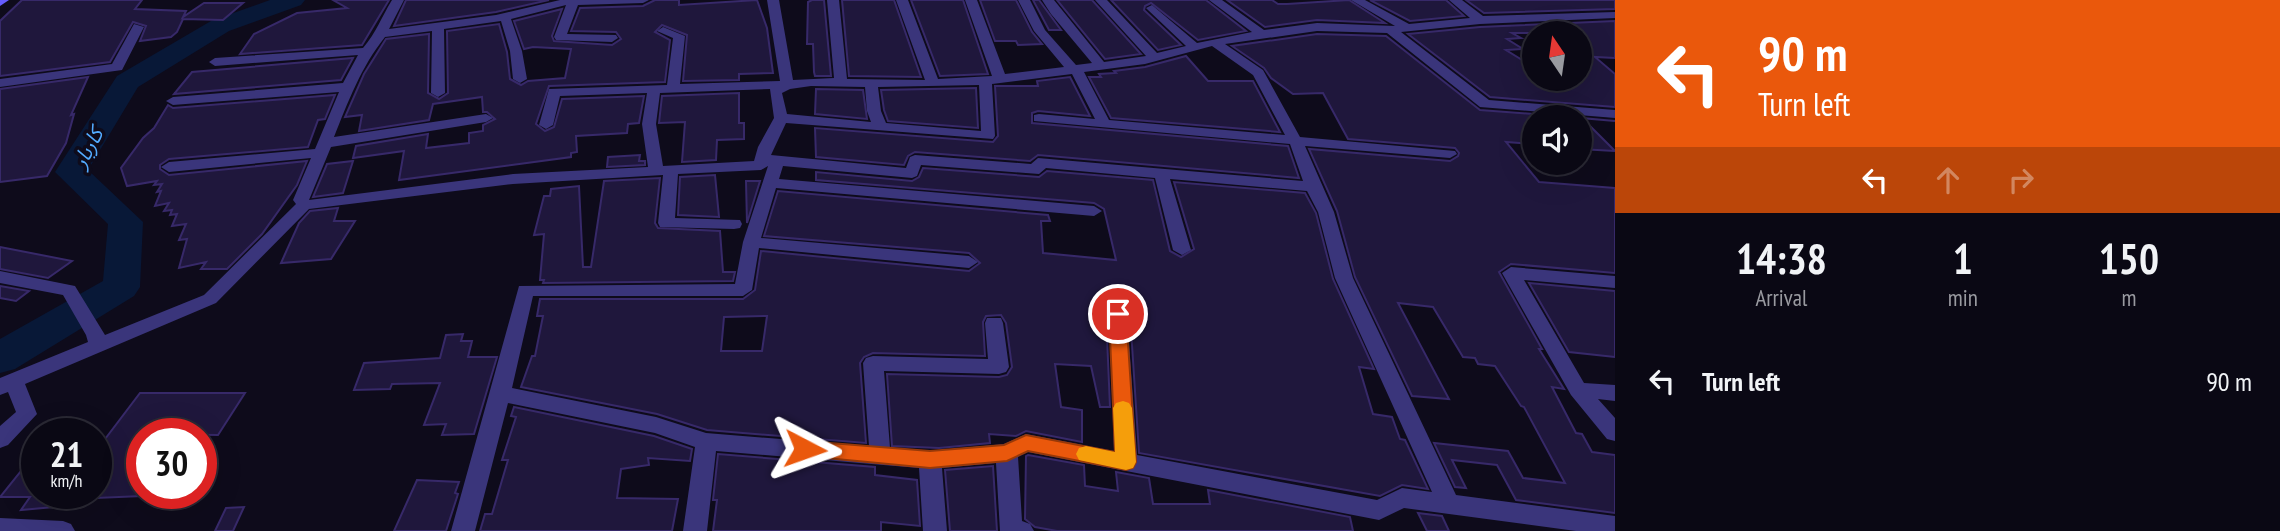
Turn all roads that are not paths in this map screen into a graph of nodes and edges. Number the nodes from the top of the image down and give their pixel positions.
1 (398, 0) edge
2 (643, 0) edge
3 (773, 0) edge
4 (833, 0) edge
5 (902, 0) edge
6 (971, 0) edge
7 (1024, 0) edge
8 (1048, 0) edge
9 (1101, 0) edge
10 (1215, 0) edge
11 (1357, 0) edge
12 (1455, 0) edge
13 (573, 2) junction
14 (1152, 8) dead end
15 (1615, 15) edge
16 (505, 17) junction
17 (1480, 20) junction
18 (138, 27) dead end
19 (438, 28) junction
20 (1407, 28) junction
21 (1390, 30) junction
22 (663, 31) dead end
23 (381, 34) junction
24 (1262, 34) junction
25 (612, 38) dead end
26 (1214, 42) junction
27 (1196, 48) junction
28 (367, 51) junction
29 (1155, 58) junction
30 (215, 62) dead end
31 (1101, 66) junction
32 (1075, 70) junction
33 (520, 79) dead end
34 (992, 80) junction
35 (0, 83) edge
36 (841, 83) junction
37 (871, 84) junction
38 (933, 84) junction
39 (787, 85) junction
40 (348, 87) junction
41 (673, 88) junction
42 (654, 90) junction
43 (438, 93) dead end
44 (173, 101) dead end
45 (1615, 114) edge
46 (486, 118) dead end
47 (781, 118) junction
48 (1040, 118) dead end
49 (1104, 123) junction
50 (546, 125) dead end
51 (880, 125) junction
52 (1296, 142) junction
53 (323, 148) junction
54 (1450, 154) dead end
55 (770, 159) junction
56 (169, 167) dead end
57 (663, 170) junction
58 (1161, 173) junction
59 (770, 183) junction
60 (1313, 187) junction
61 (304, 205) junction
62 (1094, 211) dead end
63 (734, 223) dead end
64 (751, 242) junction
65 (1182, 250) dead end
66 (969, 262) dead end
67 (0, 277) edge
68 (1615, 282) edge
69 (1118, 314) dead end
70 (994, 323) dead end
71 (97, 340) junction
72 (6, 384) edge
73 (1578, 390) junction
74 (499, 393) junction
75 (1615, 393) edge
76 (1615, 433) edge
77 (0, 439) edge
78 (706, 442) junction
79 (1007, 453) junction
80 (880, 454) junction
81 (930, 460) junction
82 (1126, 462) junction
83 (1449, 504) junction
84 (1615, 526) edge
85 (0, 528) edge
86 (63, 531) edge
87 (463, 531) edge
88 (695, 531) edge
89 (935, 531) edge
90 (1022, 531) edge

1 - 23 street
2 - 13 street
3 - 39 street
4 - 36 street
5 - 38 street
6 - 34 street
7 - 32 street
8 - 31 street
9 - 29 street
10 - 24 street
11 - 20 street
12 - 17 street
13 - 16 street
13 - 25 street
14 - 27 street
15 - 17 street
16 - 19 street
16 - 33 street
17 - 20 street
18 - 35 street
19 - 23 street
19 - 43 street
20 - 21 street
21 - 24 street
21 - 45 street
22 - 41 street
23 - 28 street
24 - 26 street
26 - 27 street
26 - 52 street
27 - 29 street
28 - 30 street
28 - 40 street
29 - 31 street
31 - 32 street
32 - 34 street
32 - 49 street
34 - 38 street
34 - 51 street
36 - 37 street
36 - 39 street
37 - 38 street
37 - 51 street
39 - 41 street
39 - 47 street
40 - 44 street
40 - 53 street
41 - 42 street
42 - 50 street
42 - 57 street
46 - 53 street
47 - 51 street
47 - 55 street
48 - 49 street
49 - 52 street
52 - 54 street
52 - 60 street
53 - 56 street
53 - 61 street
55 - 57 street
55 - 58 street
55 - 59 street
57 - 61 street
57 - 63 street
58 - 60 street
58 - 65 street
59 - 62 street
59 - 64 street
60 - 83 street
61 - 71 street
64 - 66 street
64 - 74 street
67 - 71 street
68 - 73 street
69 - 82 street
70 - 80 street
71 - 72 street
72 - 77 street
73 - 75 street
73 - 76 street
74 - 78 street
74 - 87 street
78 - 80 street
78 - 88 street
79 - 81 street
79 - 82 street
79 - 90 street
80 - 81 street
81 - 89 street
82 - 83 street
83 - 84 street
85 - 86 street

